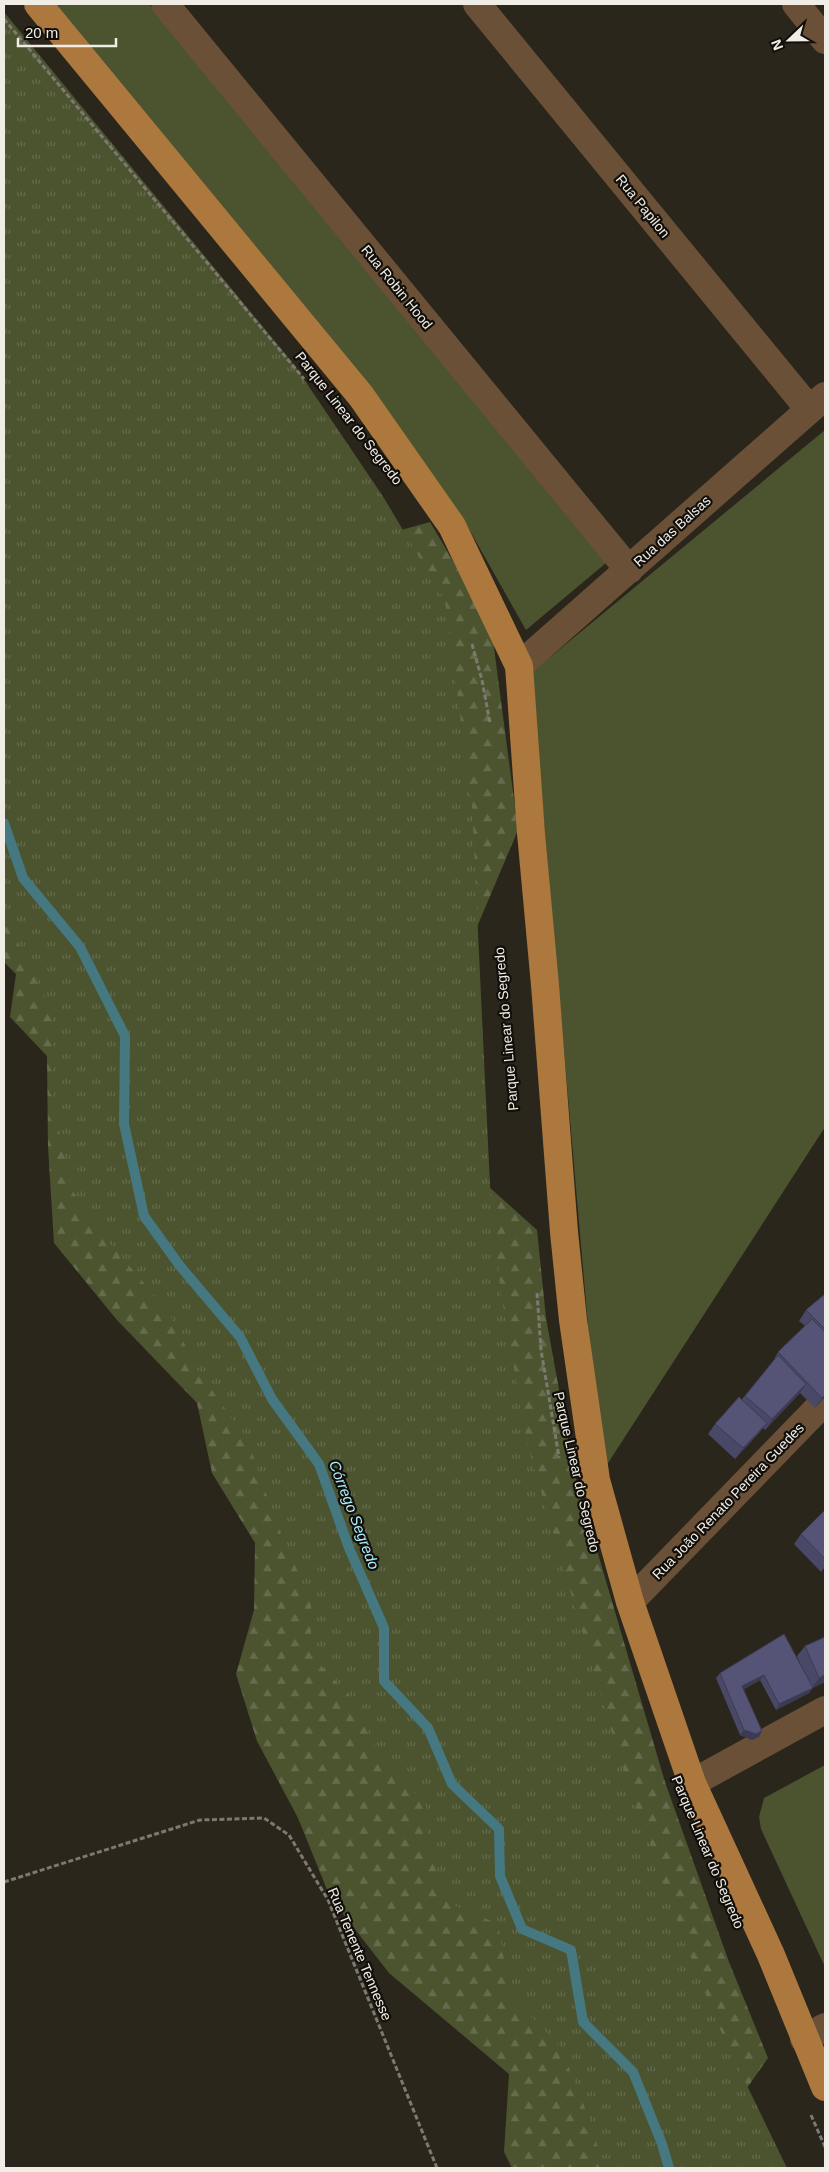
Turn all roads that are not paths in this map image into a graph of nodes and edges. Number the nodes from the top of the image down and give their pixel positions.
1 (38, 4) edge
2 (165, 4) edge
3 (477, 4) edge
4 (796, 4) edge
5 (825, 40) edge
6 (817, 403) edge
7 (629, 570) junction
8 (519, 666) junction
9 (825, 1402) edge
10 (630, 1602) junction
11 (825, 1710) edge
12 (692, 1784) junction
13 (814, 2033) edge
14 (825, 2086) edge

1 - 8 main road
2 - 7 street, Rua Robin Hood
3 - 6 street, Rua Papilon
4 - 5 street
6 - 7 street, Rua das Balsas
7 - 8 street, Rua das Balsas
8 - 10 main road
9 - 10 street, Rua João Renato Pereira Guedes
10 - 12 main road
11 - 12 street
12 - 13 main road
13 - 14 main road

